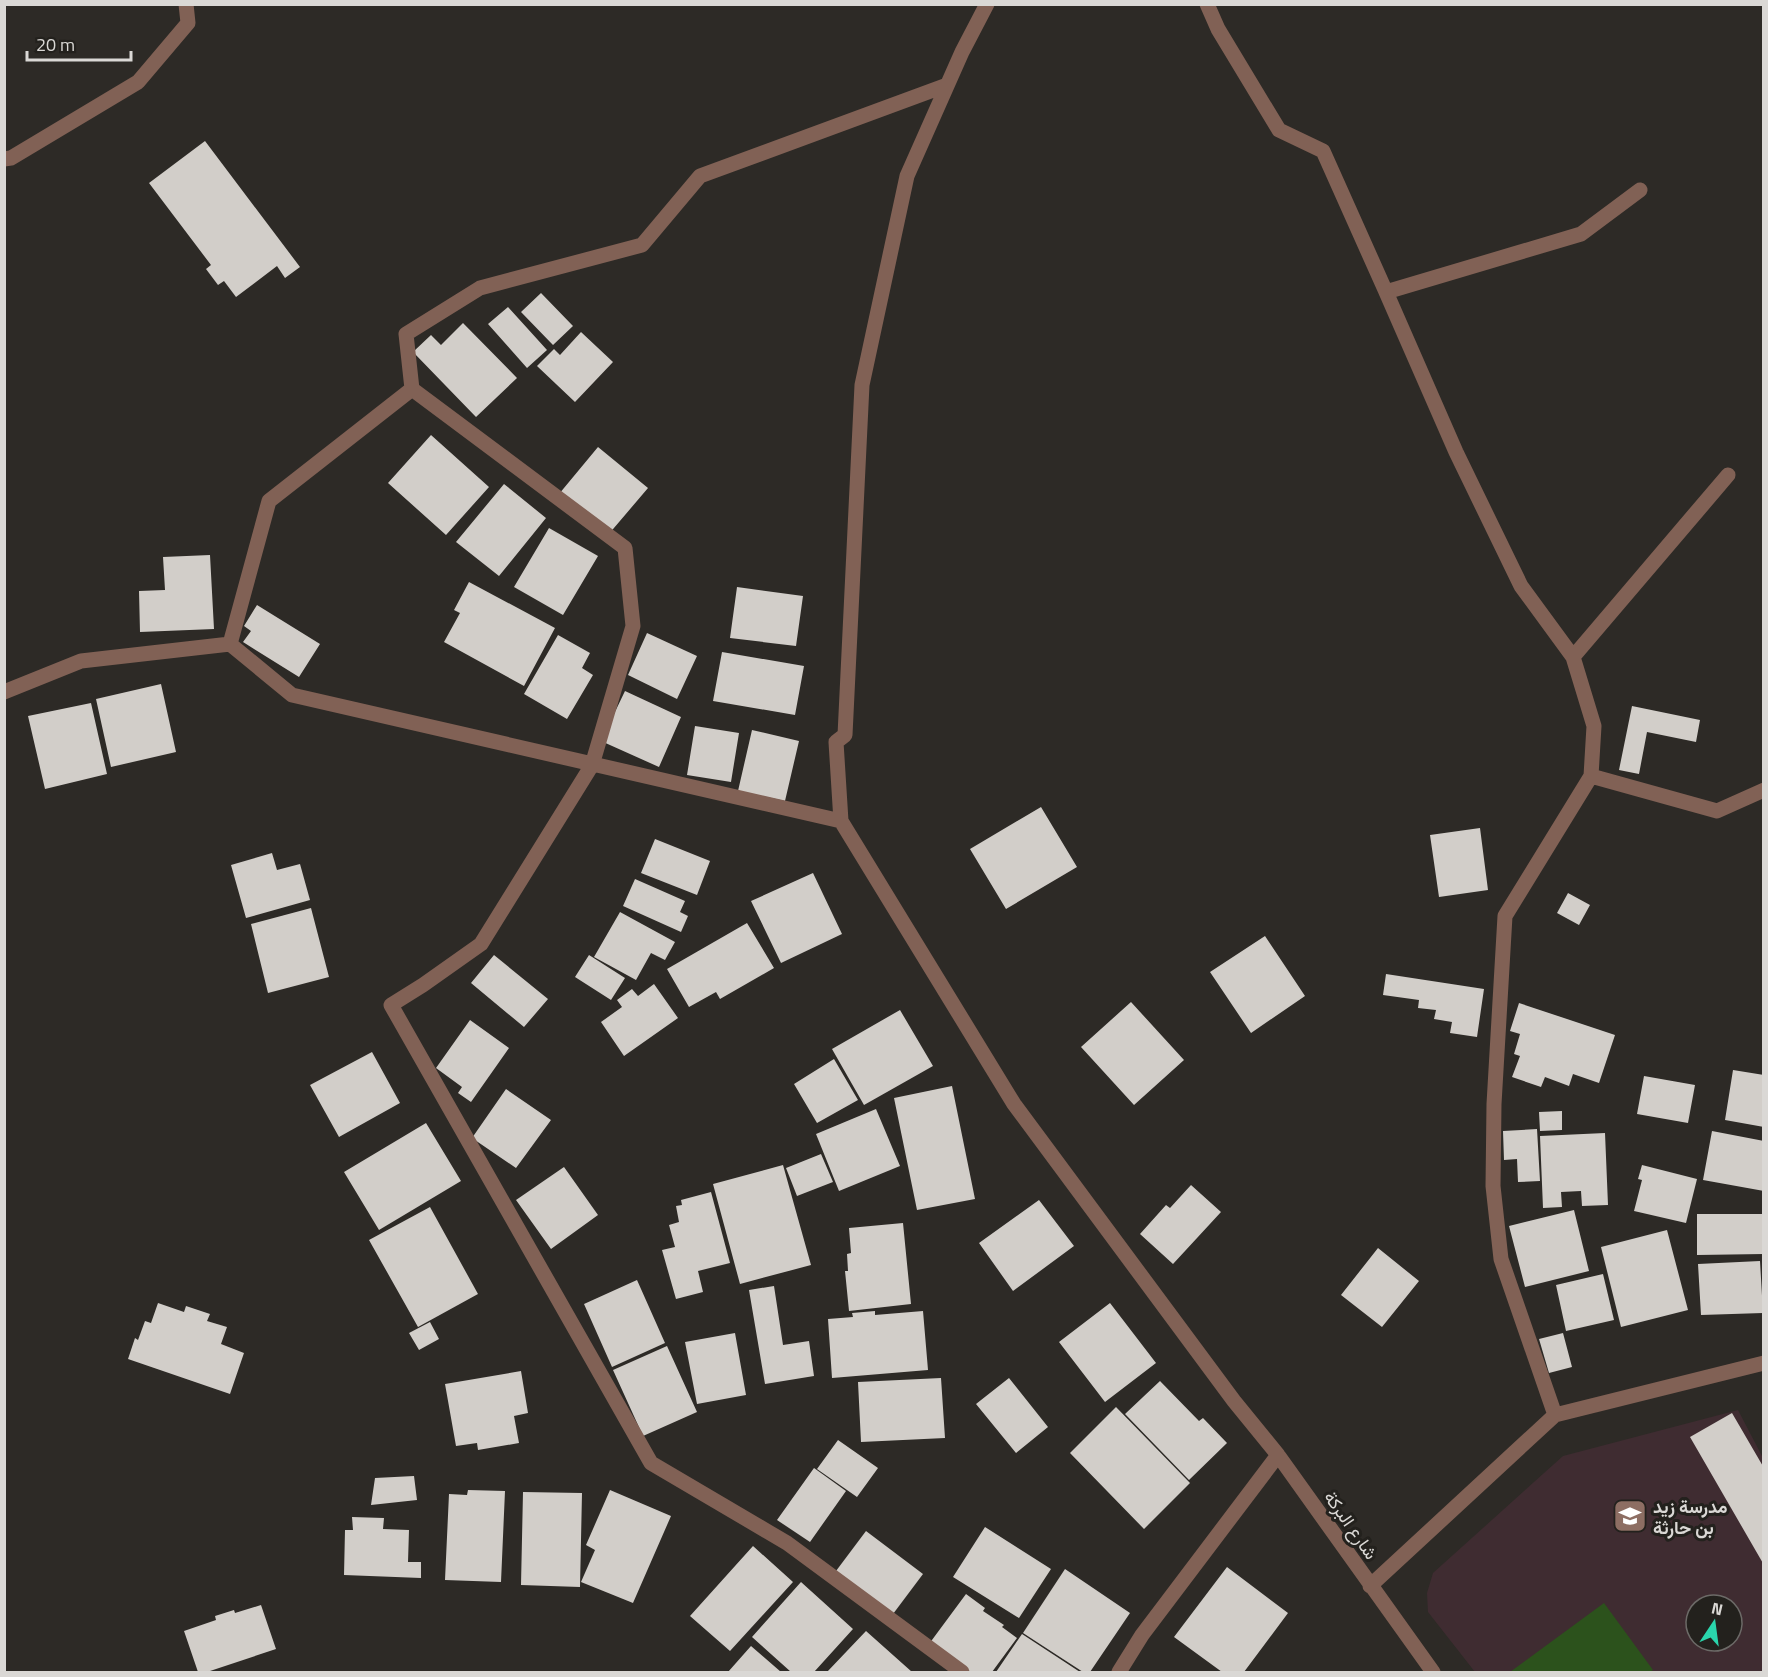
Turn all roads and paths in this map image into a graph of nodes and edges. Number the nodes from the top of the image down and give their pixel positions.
1 (186, 4) edge
2 (987, 4) edge
3 (1207, 4) edge
4 (947, 85) junction
5 (4, 159) edge
6 (1640, 190) dead end
7 (1386, 292) junction
8 (412, 389) junction
9 (1728, 476) dead end
10 (230, 644) junction
11 (1573, 657) junction
12 (4, 692) edge
13 (592, 765) junction
14 (1591, 776) junction
15 (1764, 790) edge
16 (841, 821) junction
17 (1764, 1362) edge
18 (1555, 1415) junction
19 (1278, 1455) junction
20 (1370, 1586) junction
21 (962, 1672) edge
22 (1119, 1672) edge
23 (1433, 1672) edge

1 - 5 street
2 - 4 street
3 - 7 street
4 - 8 street
4 - 16 street
6 - 7 street
7 - 11 street
8 - 10 street
8 - 13 street
9 - 11 street
10 - 12 street
10 - 13 street
11 - 14 street
13 - 16 street
13 - 21 street
14 - 15 street
14 - 18 street
16 - 19 street, شارع البركة
17 - 18 street
18 - 20 street
19 - 20 street, شارع البركة
19 - 22 street
20 - 23 street, شارع البركة

